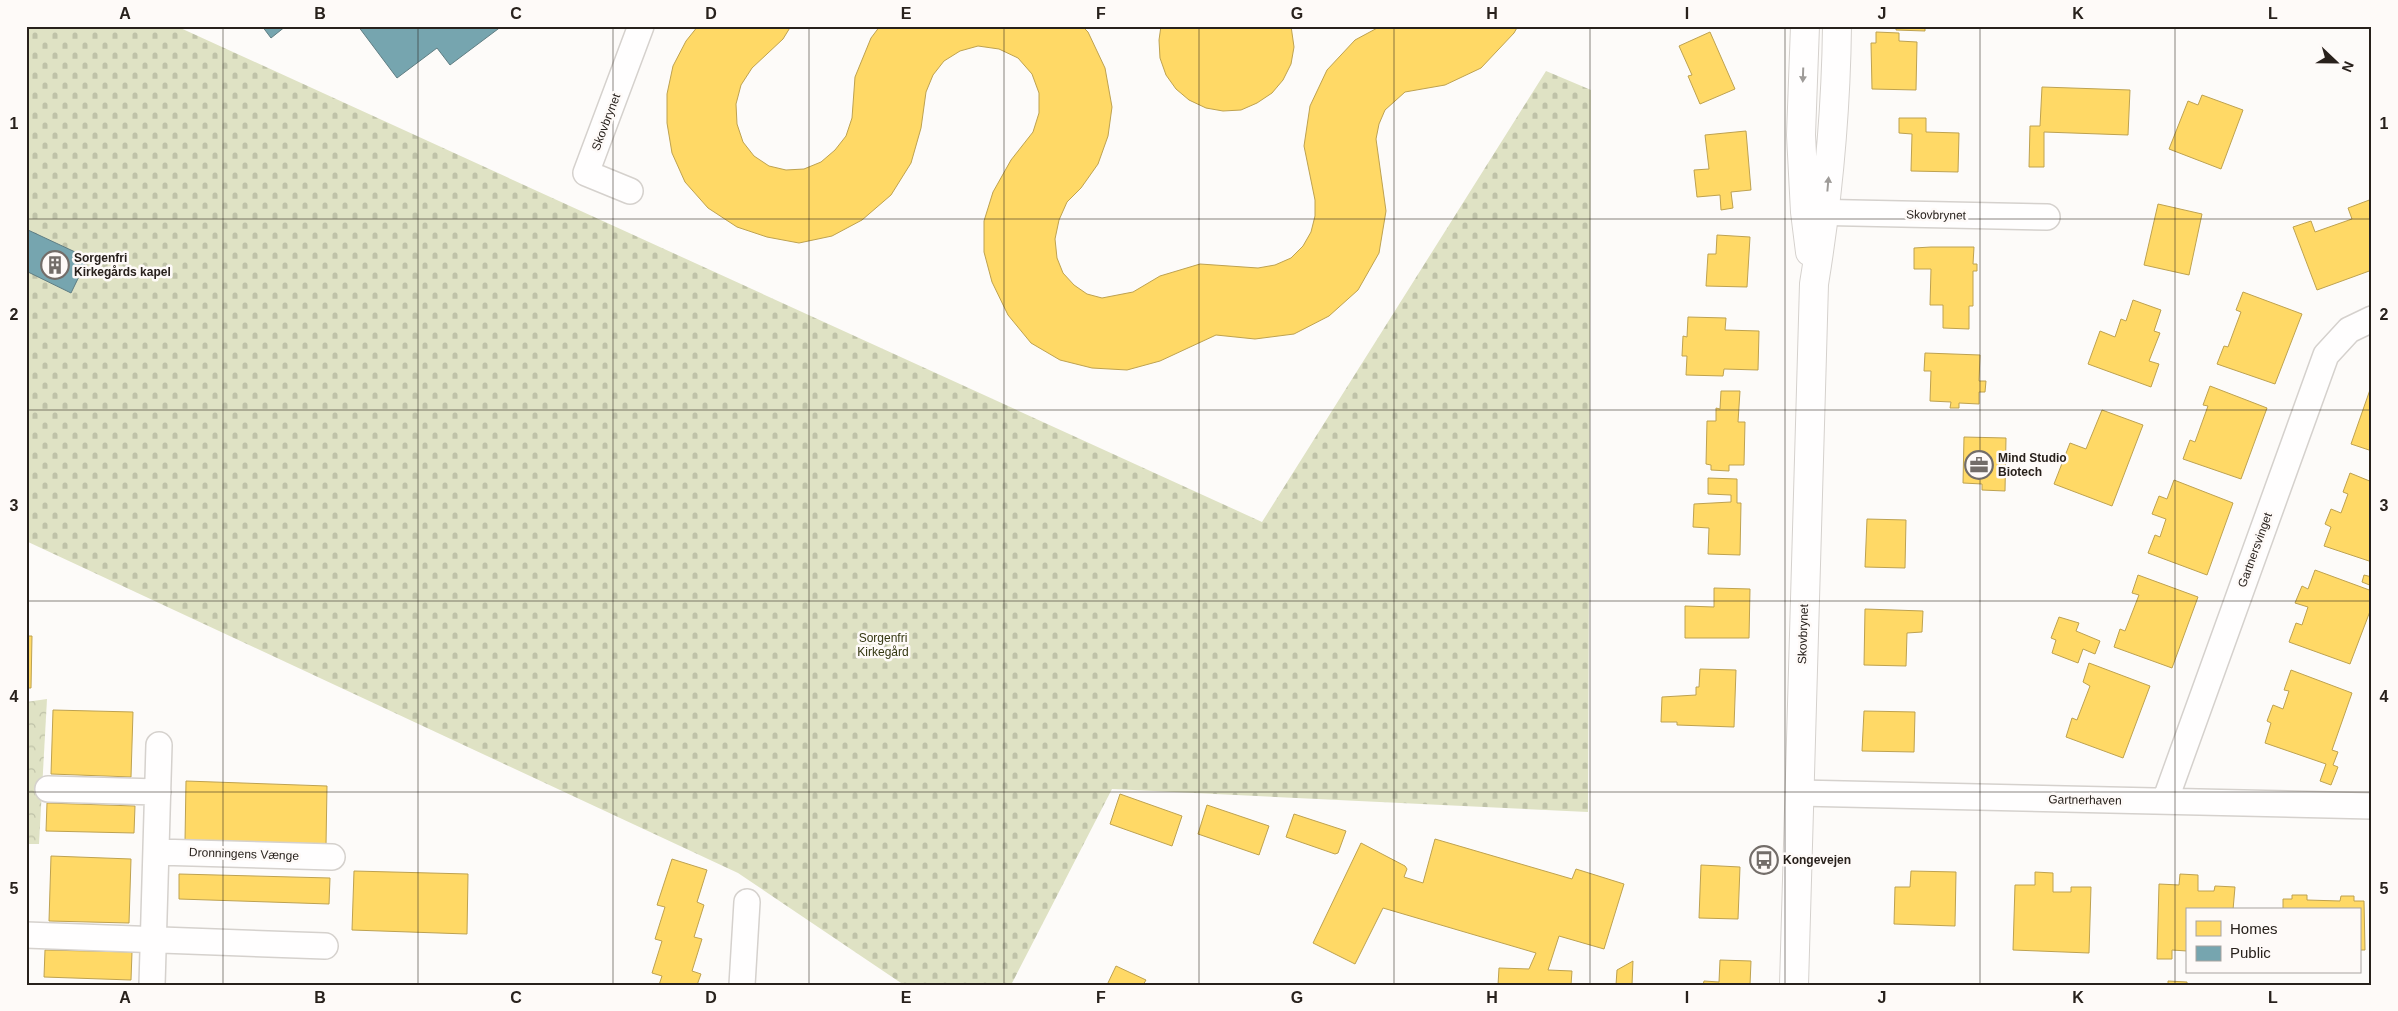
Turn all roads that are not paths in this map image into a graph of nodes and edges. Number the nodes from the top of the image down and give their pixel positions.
1 (641, 26) edge
2 (1805, 26) edge
3 (1837, 26) edge
4 (630, 191) dead end
5 (1815, 212) junction
6 (2048, 217) dead end
7 (2372, 319) edge
8 (160, 745) dead end
9 (48, 789) dead end
10 (158, 792) junction
11 (1799, 793) junction
12 (2165, 802) junction
13 (2372, 806) edge
14 (156, 852) junction
15 (332, 857) dead end
16 (747, 902) dead end
17 (26, 935) edge
18 (153, 939) junction
19 (325, 946) dead end
20 (152, 985) edge
21 (742, 985) edge
22 (1794, 985) edge

1 - 4 street, Skovbrynet
2 -> 5 street, Skovbrynet
5 -> 3 street, Skovbrynet
5 - 6 street, Skovbrynet
5 - 11 street, Skovbrynet
7 - 12 street, Gartnersvinget
8 - 10 street
9 - 10 street
10 - 14 street
11 - 12 street, Gartnerhaven
11 - 22 street, Skovbrynet
12 - 13 street, Gartnerhaven
14 - 15 street, Dronningens Vænge
14 - 18 street
16 - 21 street
17 - 18 street
18 - 19 street
18 - 20 street

